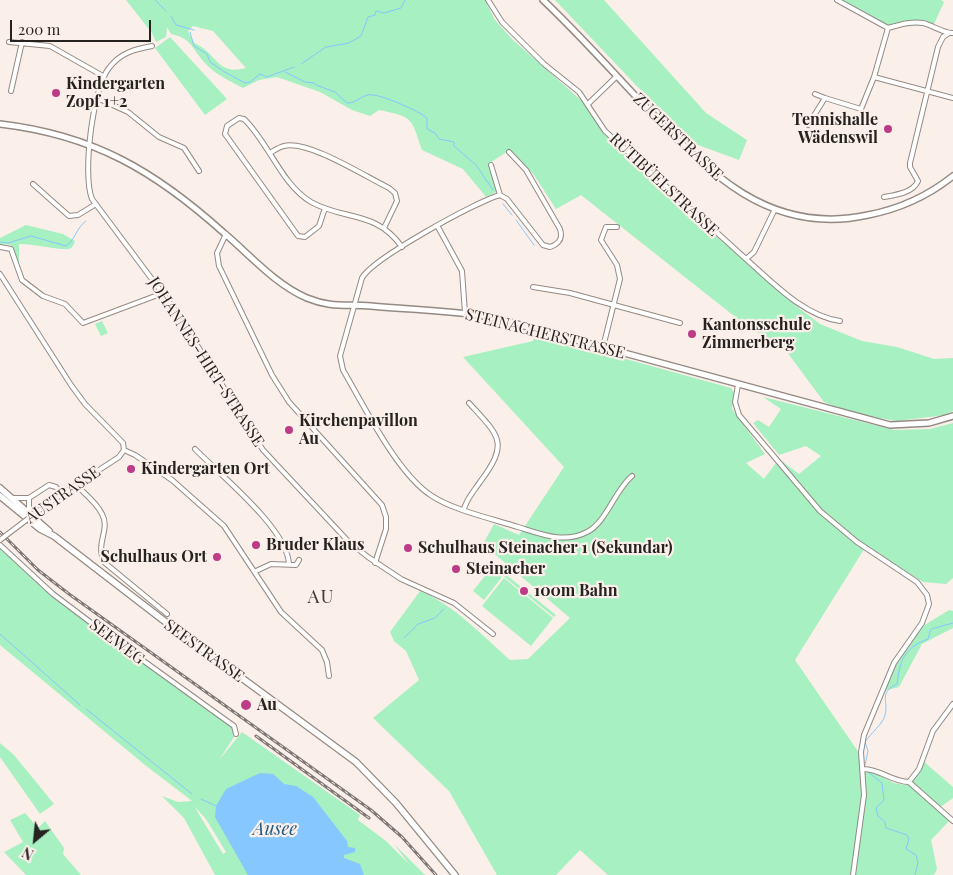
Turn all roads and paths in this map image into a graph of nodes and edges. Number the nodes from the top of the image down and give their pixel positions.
1 (488, 0) edge
2 (544, 0) edge
3 (837, 0) edge
4 (888, 28) junction
5 (951, 33) edge
6 (9, 42) dead end
7 (22, 42) junction
8 (152, 46) dead end
9 (103, 76) junction
10 (617, 76) junction
11 (874, 77) junction
12 (11, 91) dead end
13 (929, 92) junction
14 (815, 94) dead end
15 (97, 98) junction
16 (825, 98) junction
17 (953, 98) edge
18 (588, 104) junction
19 (0, 124) edge
20 (808, 125) dead end
21 (90, 145) junction
22 (509, 152) dead end
23 (270, 153) junction
24 (491, 165) dead end
25 (199, 171) dead end
26 (953, 176) edge
27 (33, 184) dead end
28 (500, 195) junction
29 (884, 198) dead end
30 (96, 204) junction
31 (325, 208) junction
32 (775, 209) junction
33 (438, 226) junction
34 (617, 227) dead end
35 (384, 228) junction
36 (226, 234) junction
37 (0, 247) edge
38 (402, 247) junction
39 (746, 259) junction
40 (0, 274) edge
41 (533, 287) dead end
42 (163, 293) junction
43 (614, 305) junction
44 (354, 306) junction
45 (464, 313) junction
46 (840, 321) dead end
47 (680, 323) dead end
48 (602, 347) junction
49 (738, 385) junction
50 (469, 403) dead end
51 (953, 416) edge
52 (195, 449) dead end
53 (124, 450) junction
54 (632, 476) dead end
55 (76, 485) junction
56 (0, 488) edge
57 (62, 494) junction
58 (0, 496) edge
59 (11, 497) junction
60 (29, 498) junction
61 (464, 509) junction
62 (30, 514) junction
63 (54, 536) junction
64 (0, 540) edge
65 (0, 545) edge
66 (299, 560) dead end
67 (375, 562) junction
68 (289, 564) junction
69 (256, 571) junction
70 (167, 614) dead end
71 (493, 634) dead end
72 (329, 676) dead end
73 (953, 704) edge
74 (236, 734) dead end
75 (864, 769) junction
76 (909, 782) junction
77 (953, 821) edge
78 (455, 875) edge
79 (853, 875) edge

1 - 18 street, RÜTIBÜELSTRASSE
2 - 10 street, ZUGERSTRASSE
3 - 4 street
4 - 5 street
4 - 11 street
5 - 13 street
6 - 7 street
7 - 9 street
7 - 12 street
8 - 9 street
9 - 15 street, JOHANNES-HIRT-STRASSE
10 - 18 street
10 - 32 street, ZUGERSTRASSE
11 - 13 street
11 - 16 street
13 - 17 street
13 - 29 street
14 - 16 street
15 - 21 street, JOHANNES-HIRT-STRASSE
15 - 25 street
16 - 20 street
18 - 39 street, RÜTIBÜELSTRASSE
19 - 21 street, STEINACHERSTRASSE
21 - 30 street, JOHANNES-HIRT-STRASSE
21 - 36 street, STEINACHERSTRASSE
22 - 28 street
23 - 31 street
23 - 31 street
23 - 35 street
24 - 28 street
26 - 32 street, ZUGERSTRASSE
27 - 30 street
28 - 33 street
30 - 42 street, JOHANNES-HIRT-STRASSE
31 - 35 street
32 - 39 street
33 - 38 street
33 - 45 street
34 - 43 street
35 - 38 street
36 - 44 street, STEINACHERSTRASSE
36 - 67 street
37 - 42 street
38 - 44 street
39 - 46 street, RÜTIBÜELSTRASSE
40 - 53 street
41 - 43 street
42 - 67 street, JOHANNES-HIRT-STRASSE
43 - 47 street
43 - 48 street
44 - 45 street, STEINACHERSTRASSE
44 - 61 street
45 - 48 street, STEINACHERSTRASSE
48 - 49 street, STEINACHERSTRASSE
49 - 51 street, STEINACHERSTRASSE
49 - 75 street
50 - 61 street
52 - 68 street
53 - 55 street, AUSTRASSE
53 - 69 street
54 - 61 street
55 - 57 street, AUSTRASSE
55 - 70 street
56 - 59 main road, SEESTRASSE
57 - 60 street
57 - 64 street, AUSTRASSE, bridge
58 - 63 main road, SEESTRASSE
59 - 60 street
59 - 62 main road, SEESTRASSE
60 - 62 street
62 - 63 main road, SEESTRASSE
63 - 78 main road, SEESTRASSE
65 - 74 street, SEEWEG
66 - 68 street
67 - 71 street, JOHANNES-HIRT-STRASSE
68 - 69 street
69 - 72 street
73 - 76 street
75 - 76 street
75 - 79 street
76 - 77 street

